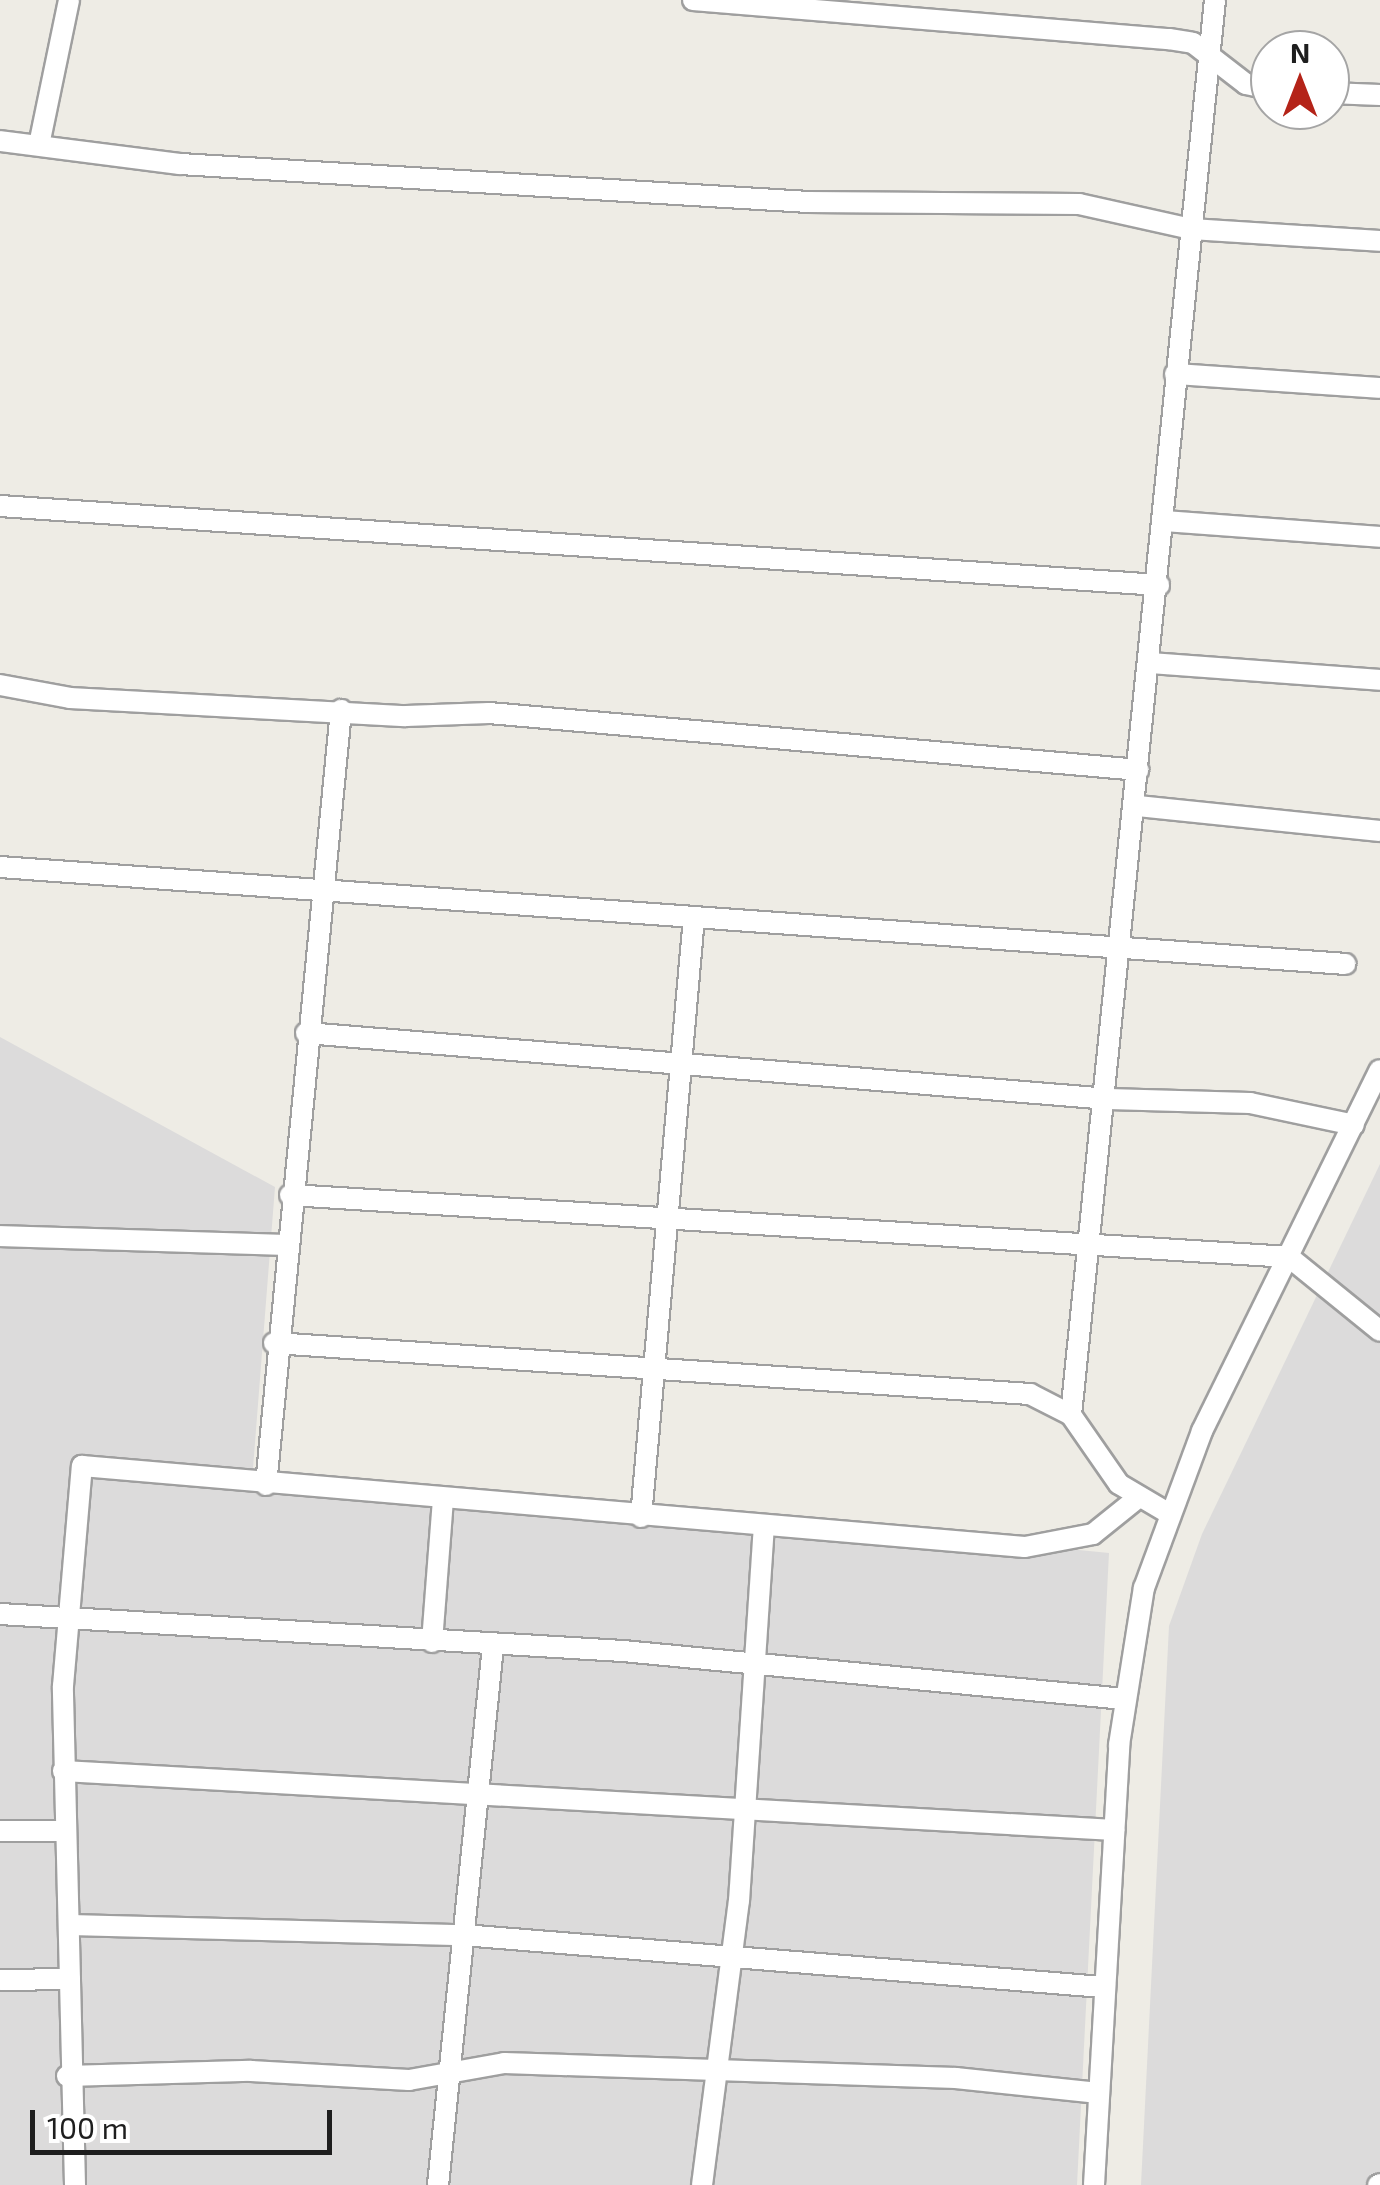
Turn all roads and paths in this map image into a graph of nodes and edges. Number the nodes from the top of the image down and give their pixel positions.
1 (69, 0) edge
2 (693, 0) edge
3 (1215, 0) edge
4 (1207, 53) junction
5 (1250, 85) edge
6 (1350, 94) edge
7 (1380, 95) edge
8 (0, 141) edge
9 (39, 145) junction
10 (1190, 229) junction
11 (1380, 242) edge
12 (1175, 374) junction
13 (1380, 388) edge
14 (0, 506) edge
15 (1164, 521) junction
16 (1380, 537) edge
17 (1159, 585) junction
18 (1150, 663) junction
19 (1380, 680) edge
20 (0, 685) edge
21 (341, 710) junction
22 (1139, 770) junction
23 (1138, 806) junction
24 (1380, 831) edge
25 (0, 867) edge
26 (324, 890) junction
27 (694, 917) junction
28 (1124, 948) junction
29 (1346, 964) dead end
30 (306, 1034) junction
31 (682, 1066) junction
32 (1380, 1070) edge
33 (1108, 1099) junction
34 (1354, 1125) junction
35 (290, 1195) junction
36 (669, 1220) junction
37 (0, 1236) edge
38 (1087, 1242) junction
39 (285, 1246) junction
40 (1289, 1257) junction
41 (1380, 1331) edge
42 (274, 1344) junction
43 (655, 1366) junction
44 (1071, 1415) junction
45 (266, 1485) junction
46 (1139, 1497) junction
47 (442, 1500) junction
48 (1168, 1513) junction
49 (641, 1517) junction
50 (764, 1526) junction
51 (0, 1614) edge
52 (69, 1617) junction
53 (432, 1642) junction
54 (493, 1646) junction
55 (757, 1665) junction
56 (1124, 1698) junction
57 (63, 1771) junction
58 (479, 1791) junction
59 (744, 1810) junction
60 (1114, 1830) junction
61 (66, 1831) junction
62 (0, 1832) edge
63 (71, 1925) junction
64 (463, 1935) junction
65 (732, 1952) junction
66 (0, 1980) edge
67 (70, 1980) junction
68 (1103, 1987) junction
69 (716, 2069) junction
70 (449, 2073) junction
71 (67, 2076) junction
72 (1098, 2093) junction
73 (75, 2185) edge
74 (438, 2185) edge
75 (702, 2185) edge
76 (1094, 2185) edge

1 - 9 street
2 - 4 street
3 - 4 street
4 - 5 street
4 - 10 street
6 - 7 street
8 - 9 street
9 - 10 street
10 - 11 street
10 - 12 street
12 - 13 street
12 - 15 street
14 - 17 street
15 - 16 street
15 - 17 street
17 - 18 street
18 - 19 street
18 - 22 street
20 - 21 street
21 - 22 street
21 - 26 street
22 - 23 street
23 - 24 street
23 - 28 street
25 - 26 street
26 - 27 street
26 - 30 street
27 - 28 street
27 - 31 street
28 - 29 street
28 - 33 street
30 - 31 street
30 - 35 street
31 - 33 street
31 - 36 street
32 - 34 street
33 - 34 street
33 - 38 street
34 - 40 street
35 - 36 street
35 - 39 street
36 - 38 street
36 - 43 street
37 - 39 street
38 - 40 street
38 - 44 street
39 - 42 street
40 - 41 street
40 - 48 street
42 - 43 street
42 - 45 street
43 - 44 street
43 - 49 street
44 - 46 street
45 - 47 street
45 - 52 street
46 - 48 street
46 - 50 street
47 - 49 street
47 - 53 street
48 - 56 street
49 - 50 street
50 - 55 street
51 - 52 street
52 - 53 street
52 - 57 street
53 - 54 street
54 - 55 street
54 - 58 street
55 - 56 street
55 - 59 street
56 - 60 street
57 - 58 street
57 - 61 street
58 - 59 street
58 - 64 street
59 - 60 street
59 - 65 street
60 - 68 street
61 - 62 street
61 - 63 street
63 - 64 street
63 - 67 street
64 - 65 street
64 - 70 street
65 - 68 street
65 - 69 street
66 - 67 street
67 - 71 street
68 - 72 street
69 - 70 street
69 - 72 street
69 - 75 street
70 - 71 street
70 - 74 street
71 - 73 street
72 - 76 street

